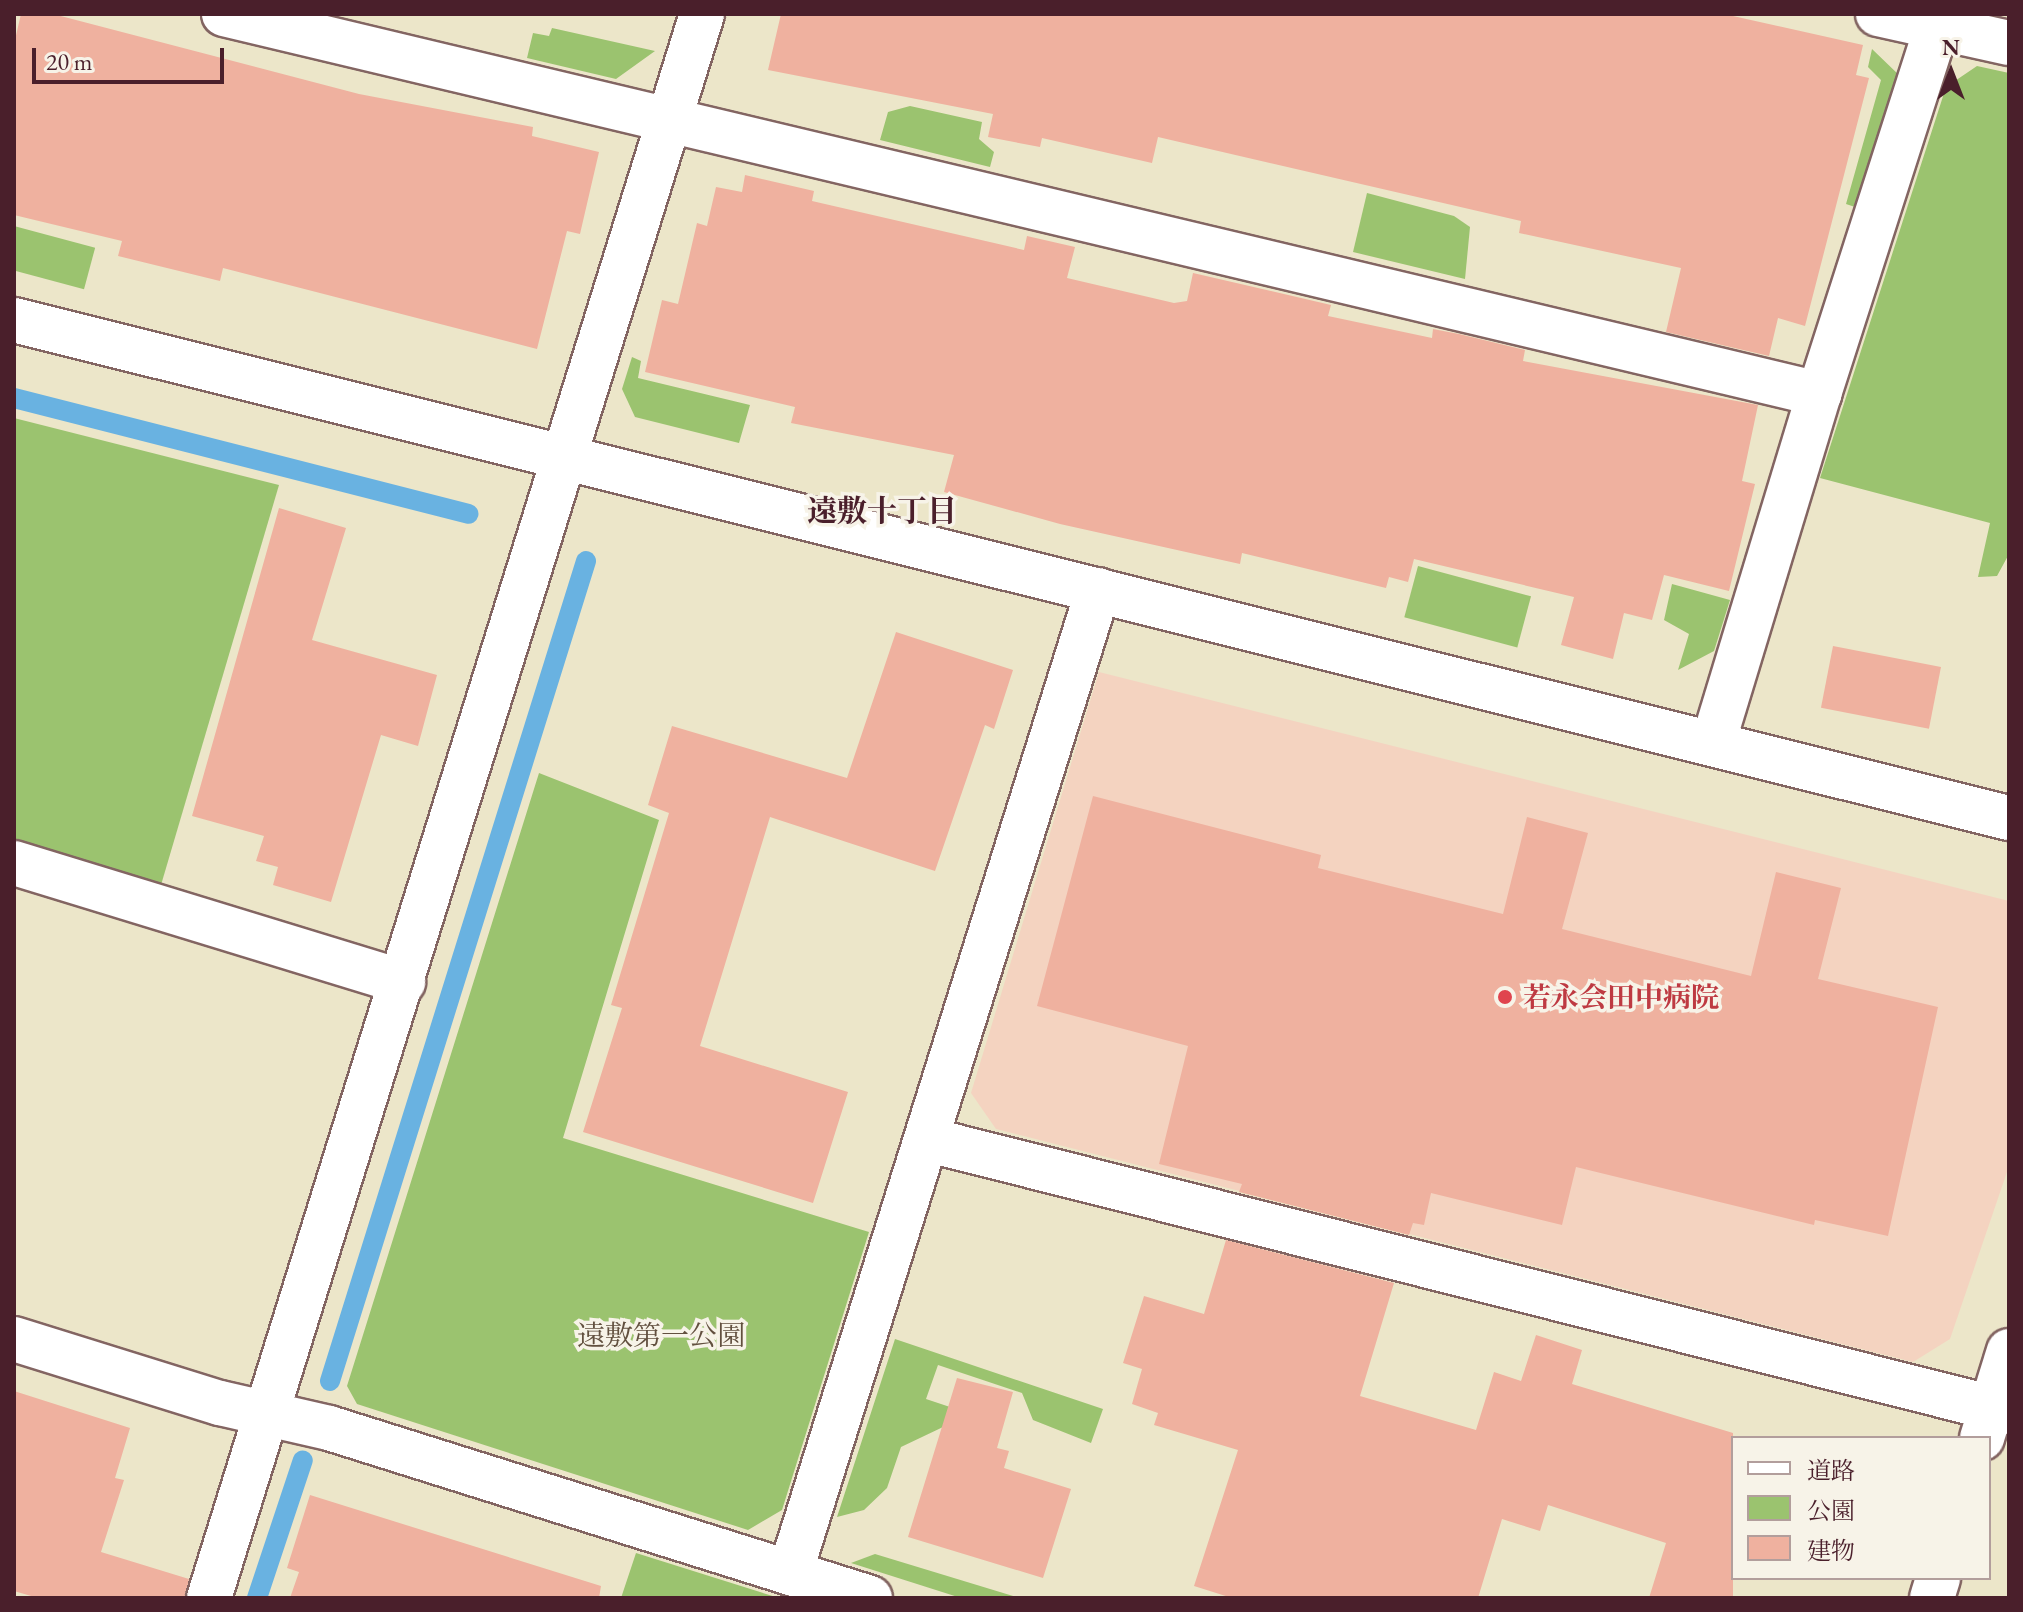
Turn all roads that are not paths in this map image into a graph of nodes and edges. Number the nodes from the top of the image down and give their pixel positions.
1 (224, 14) edge
2 (702, 14) edge
3 (1878, 14) edge
4 (1937, 27) junction
5 (2009, 43) edge
6 (670, 117) junction
7 (14, 320) edge
8 (1819, 394) junction
9 (565, 458) junction
10 (1098, 590) junction
11 (1713, 743) junction
12 (2009, 818) edge
13 (14, 863) edge
14 (403, 982) junction
15 (929, 1140) junction
16 (14, 1339) edge
17 (2009, 1351) edge
18 (272, 1411) junction
19 (1994, 1419) edge
20 (790, 1573) junction
21 (209, 1598) edge
22 (870, 1598) edge

1 - 6 street
2 - 6 street
3 - 4 street
4 - 5 street
4 - 8 street
6 - 8 street
6 - 9 street
7 - 9 street
8 - 11 street
9 - 10 street
9 - 14 street
10 - 11 street
10 - 15 street
11 - 12 street
13 - 14 street
14 - 18 street
15 - 19 street
15 - 20 street
16 - 18 street
17 - 19 street
18 - 20 street
18 - 21 street
20 - 22 street

